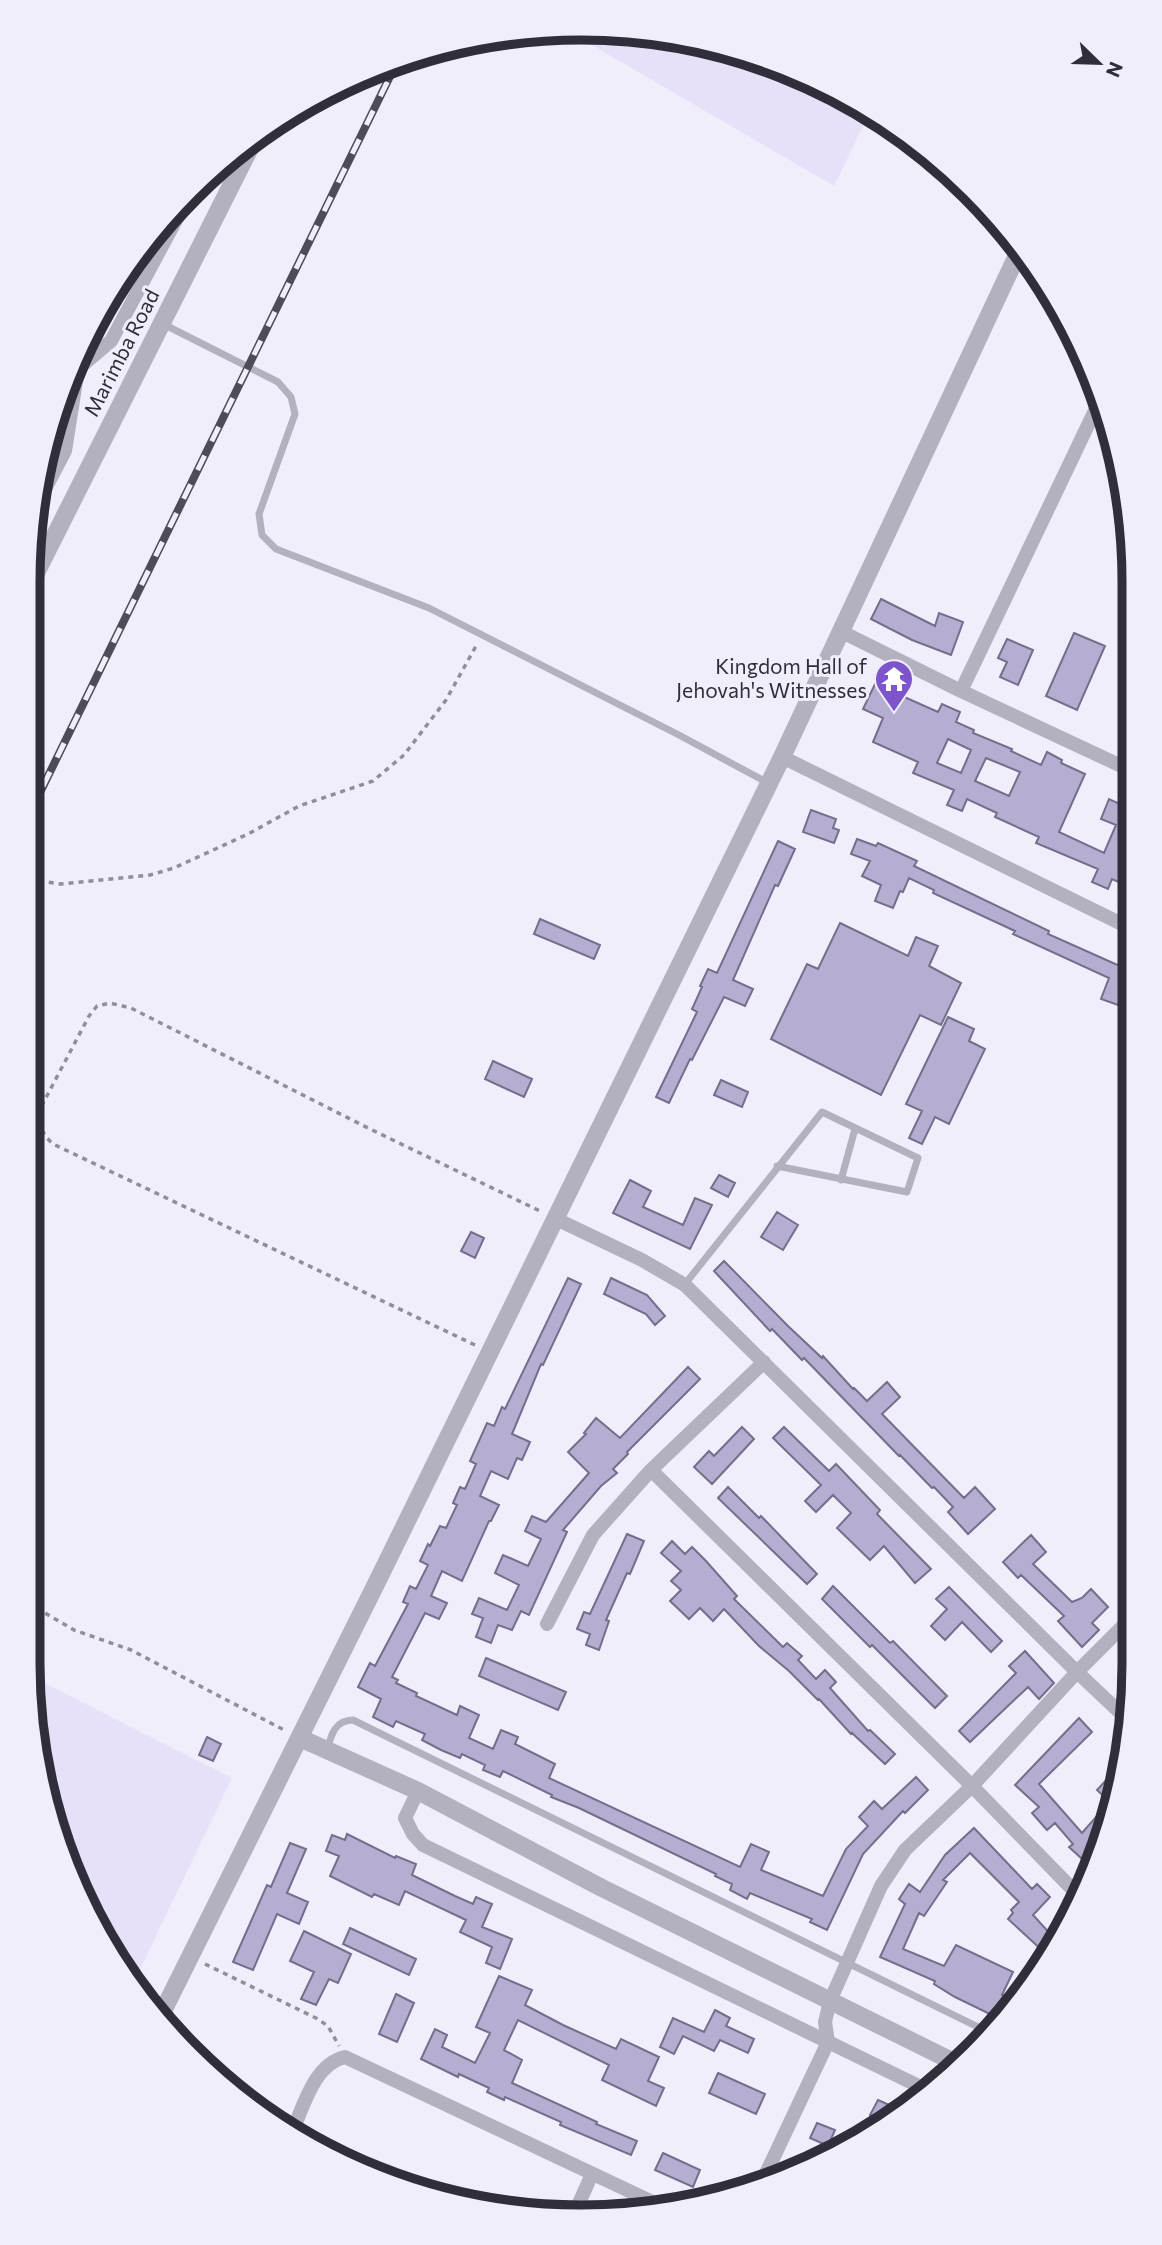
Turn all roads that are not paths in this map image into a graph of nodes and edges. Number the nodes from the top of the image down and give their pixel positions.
1 (244, 158) edge
2 (174, 224) edge
3 (1015, 259) edge
4 (162, 324) junction
5 (88, 359) edge
6 (72, 399) edge
7 (1094, 412) edge
8 (50, 479) edge
9 (40, 564) edge
10 (840, 631) junction
11 (961, 691) junction
12 (782, 757) junction
13 (1122, 766) edge
14 (769, 784) junction
15 (1122, 924) edge
16 (855, 1129) junction
17 (777, 1166) junction
18 (841, 1180) junction
19 (554, 1218) junction
20 (684, 1285) junction
21 (764, 1362) junction
22 (651, 1470) junction
23 (547, 1624) dead end
24 (1122, 1627) edge
25 (1077, 1672) junction
26 (1120, 1712) edge
27 (300, 1738) junction
28 (328, 1748) junction
29 (972, 1786) junction
30 (418, 1791) junction
31 (1072, 1889) edge
32 (846, 1962) junction
33 (830, 2001) junction
34 (164, 2009) edge
35 (981, 2028) edge
36 (828, 2042) junction
37 (949, 2060) edge
38 (919, 2086) edge
39 (296, 2123) edge
40 (767, 2172) edge
41 (592, 2174) junction
42 (649, 2200) edge
43 (578, 2205) edge

1 - 4 street, Marimba Road
2 - 5 street
3 - 10 street
4 - 9 street, Marimba Road
4 - 14 lane
6 - 8 street
7 - 11 street
10 - 11 street
10 - 12 street
11 - 13 street
12 - 14 street
12 - 15 street
14 - 19 street
16 - 17 lane
16 - 18 lane
16 - 18 lane
17 - 18 lane
17 - 20 lane
19 - 20 street
19 - 27 street
20 - 21 street
21 - 22 street
21 - 25 street
22 - 23 street
22 - 29 street
24 - 25 street
25 - 26 street
25 - 29 street
27 - 28 street
27 - 34 street
28 - 30 street
28 - 32 lane
29 - 31 street
29 - 32 street
30 - 33 street
30 - 36 street
32 - 33 street
32 - 35 lane
33 - 36 street
33 - 37 street
36 - 38 street
36 - 40 street
39 - 41 street
41 - 42 street
41 - 43 street

